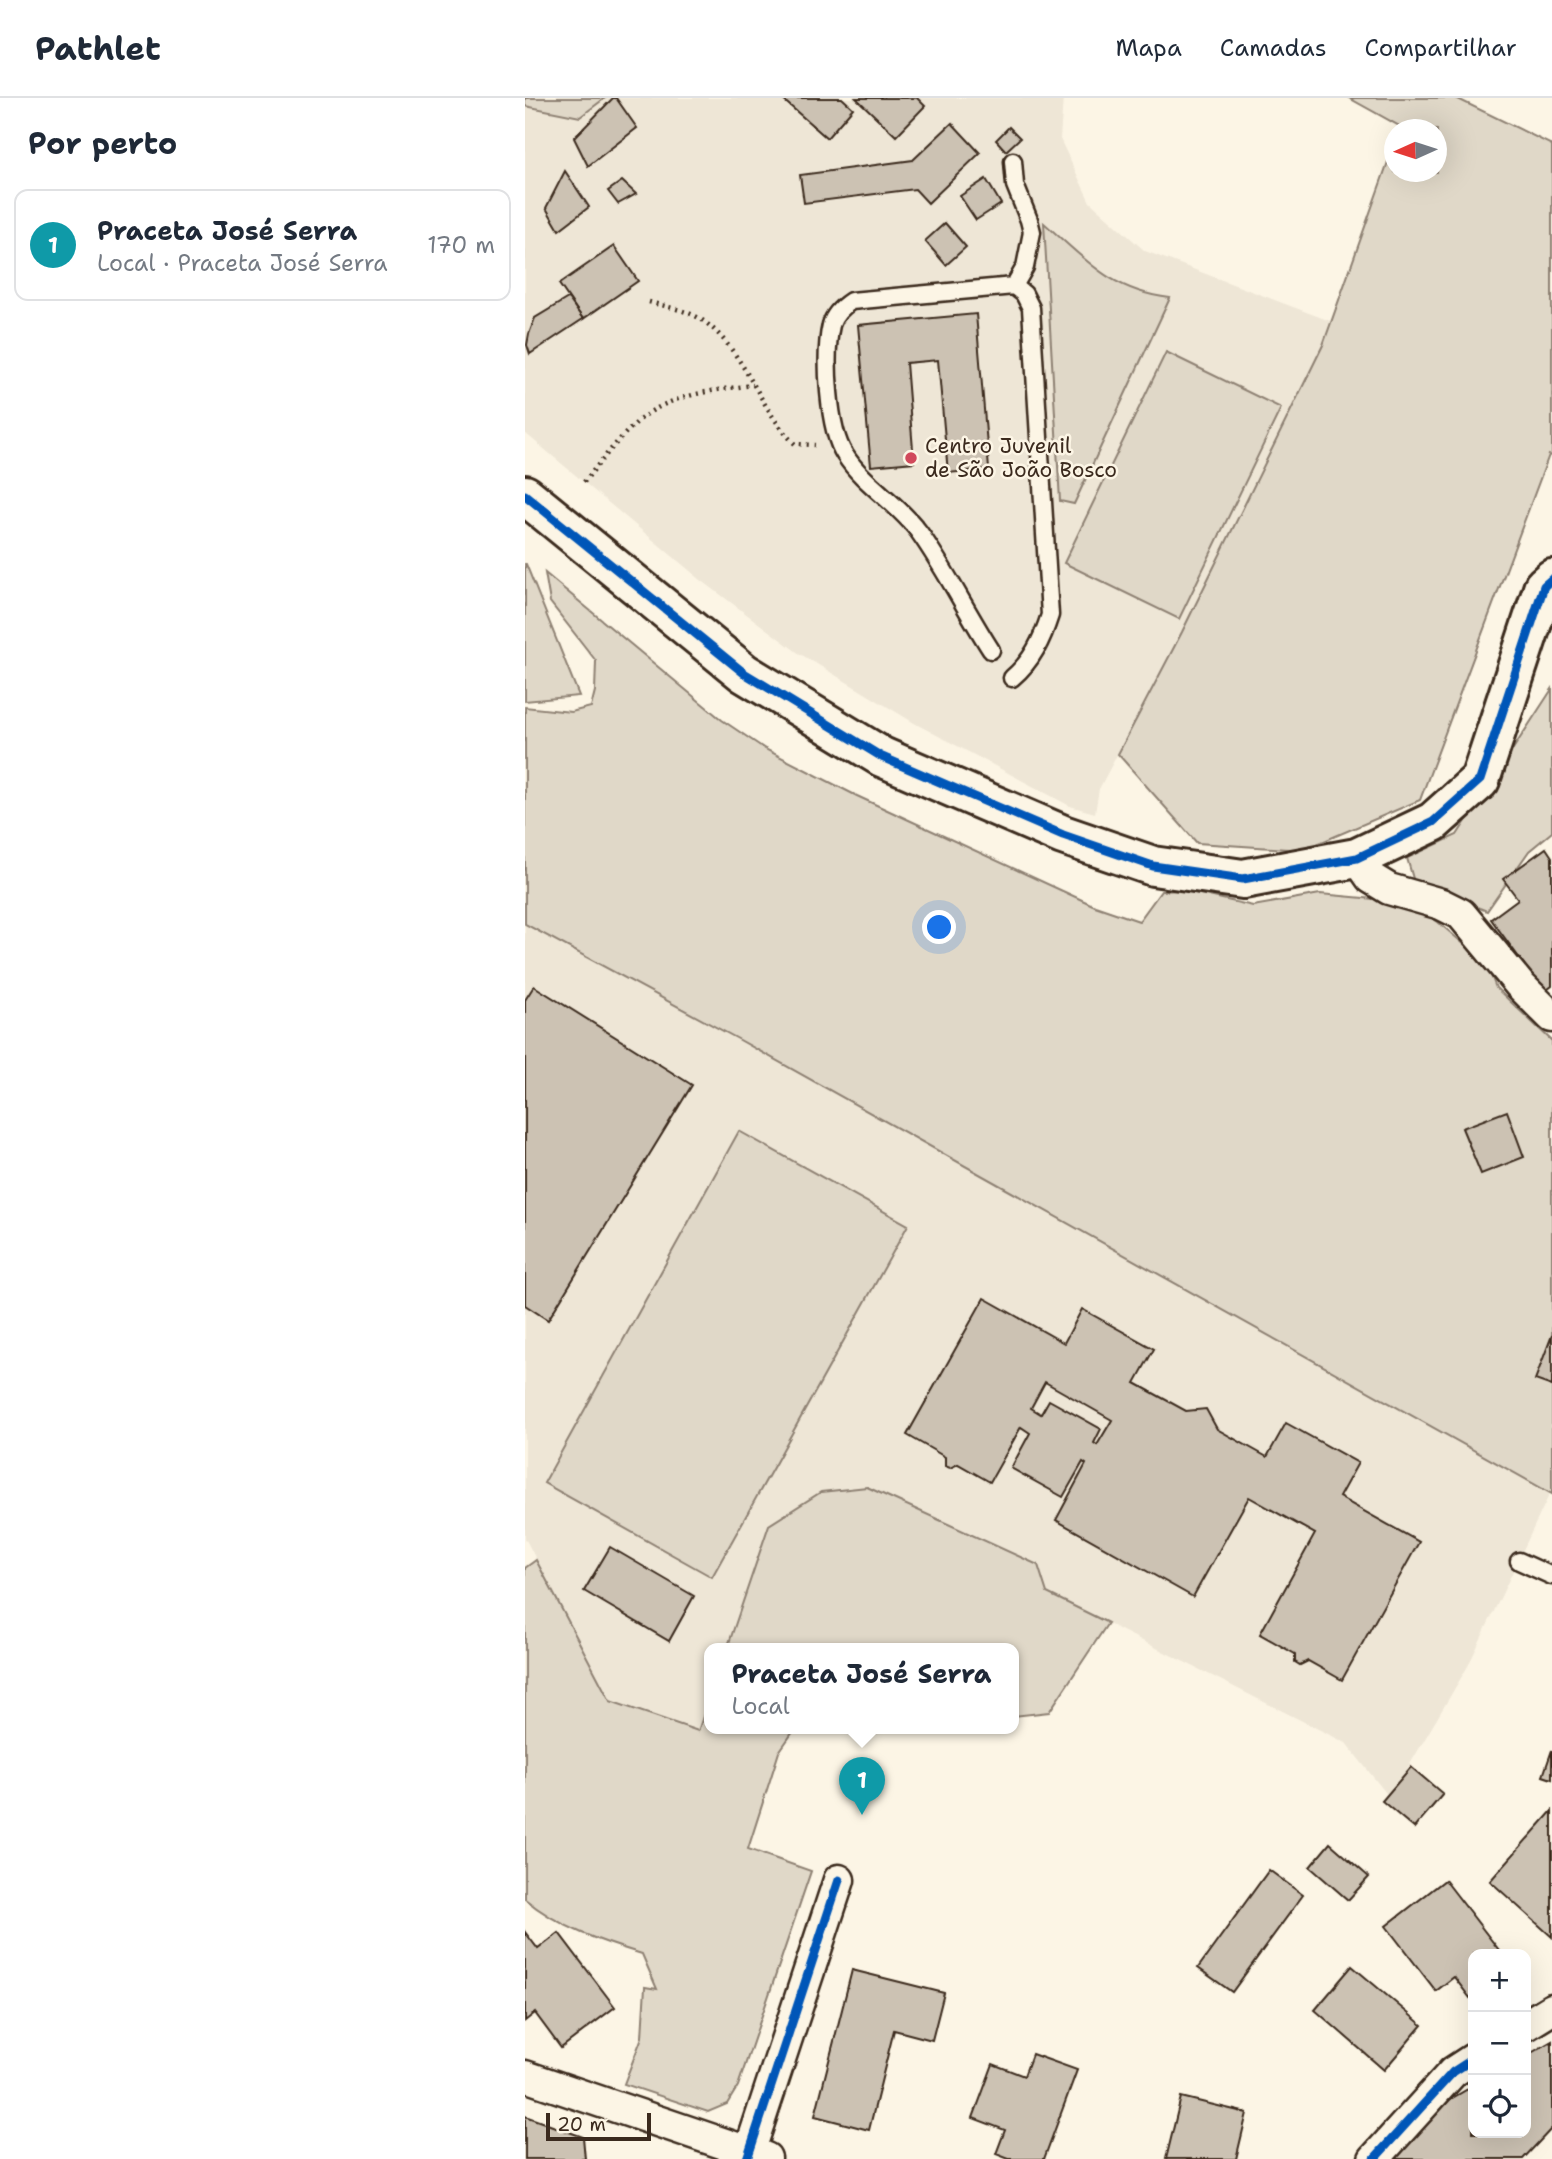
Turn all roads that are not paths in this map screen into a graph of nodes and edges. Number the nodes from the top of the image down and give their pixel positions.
1 (1013, 162) dead end
2 (1014, 286) junction
3 (525, 495) edge
4 (1552, 579) edge
5 (991, 650) dead end
6 (1012, 678) dead end
7 (1357, 858) junction
8 (1552, 1017) edge
9 (1519, 1561) dead end
10 (1552, 1576) edge
11 (839, 1880) dead end
12 (1552, 2009) edge
13 (1531, 2022) edge
14 (1468, 2062) edge
15 (525, 2076) edge
16 (755, 2157) edge
17 (1374, 2159) edge

1 - 2 lane
2 - 5 lane
2 - 6 lane
3 - 7 street
4 - 7 street
7 - 8 street
9 - 10 lane
11 - 16 street
12 - 13 street
14 - 17 street
15 - 16 street

